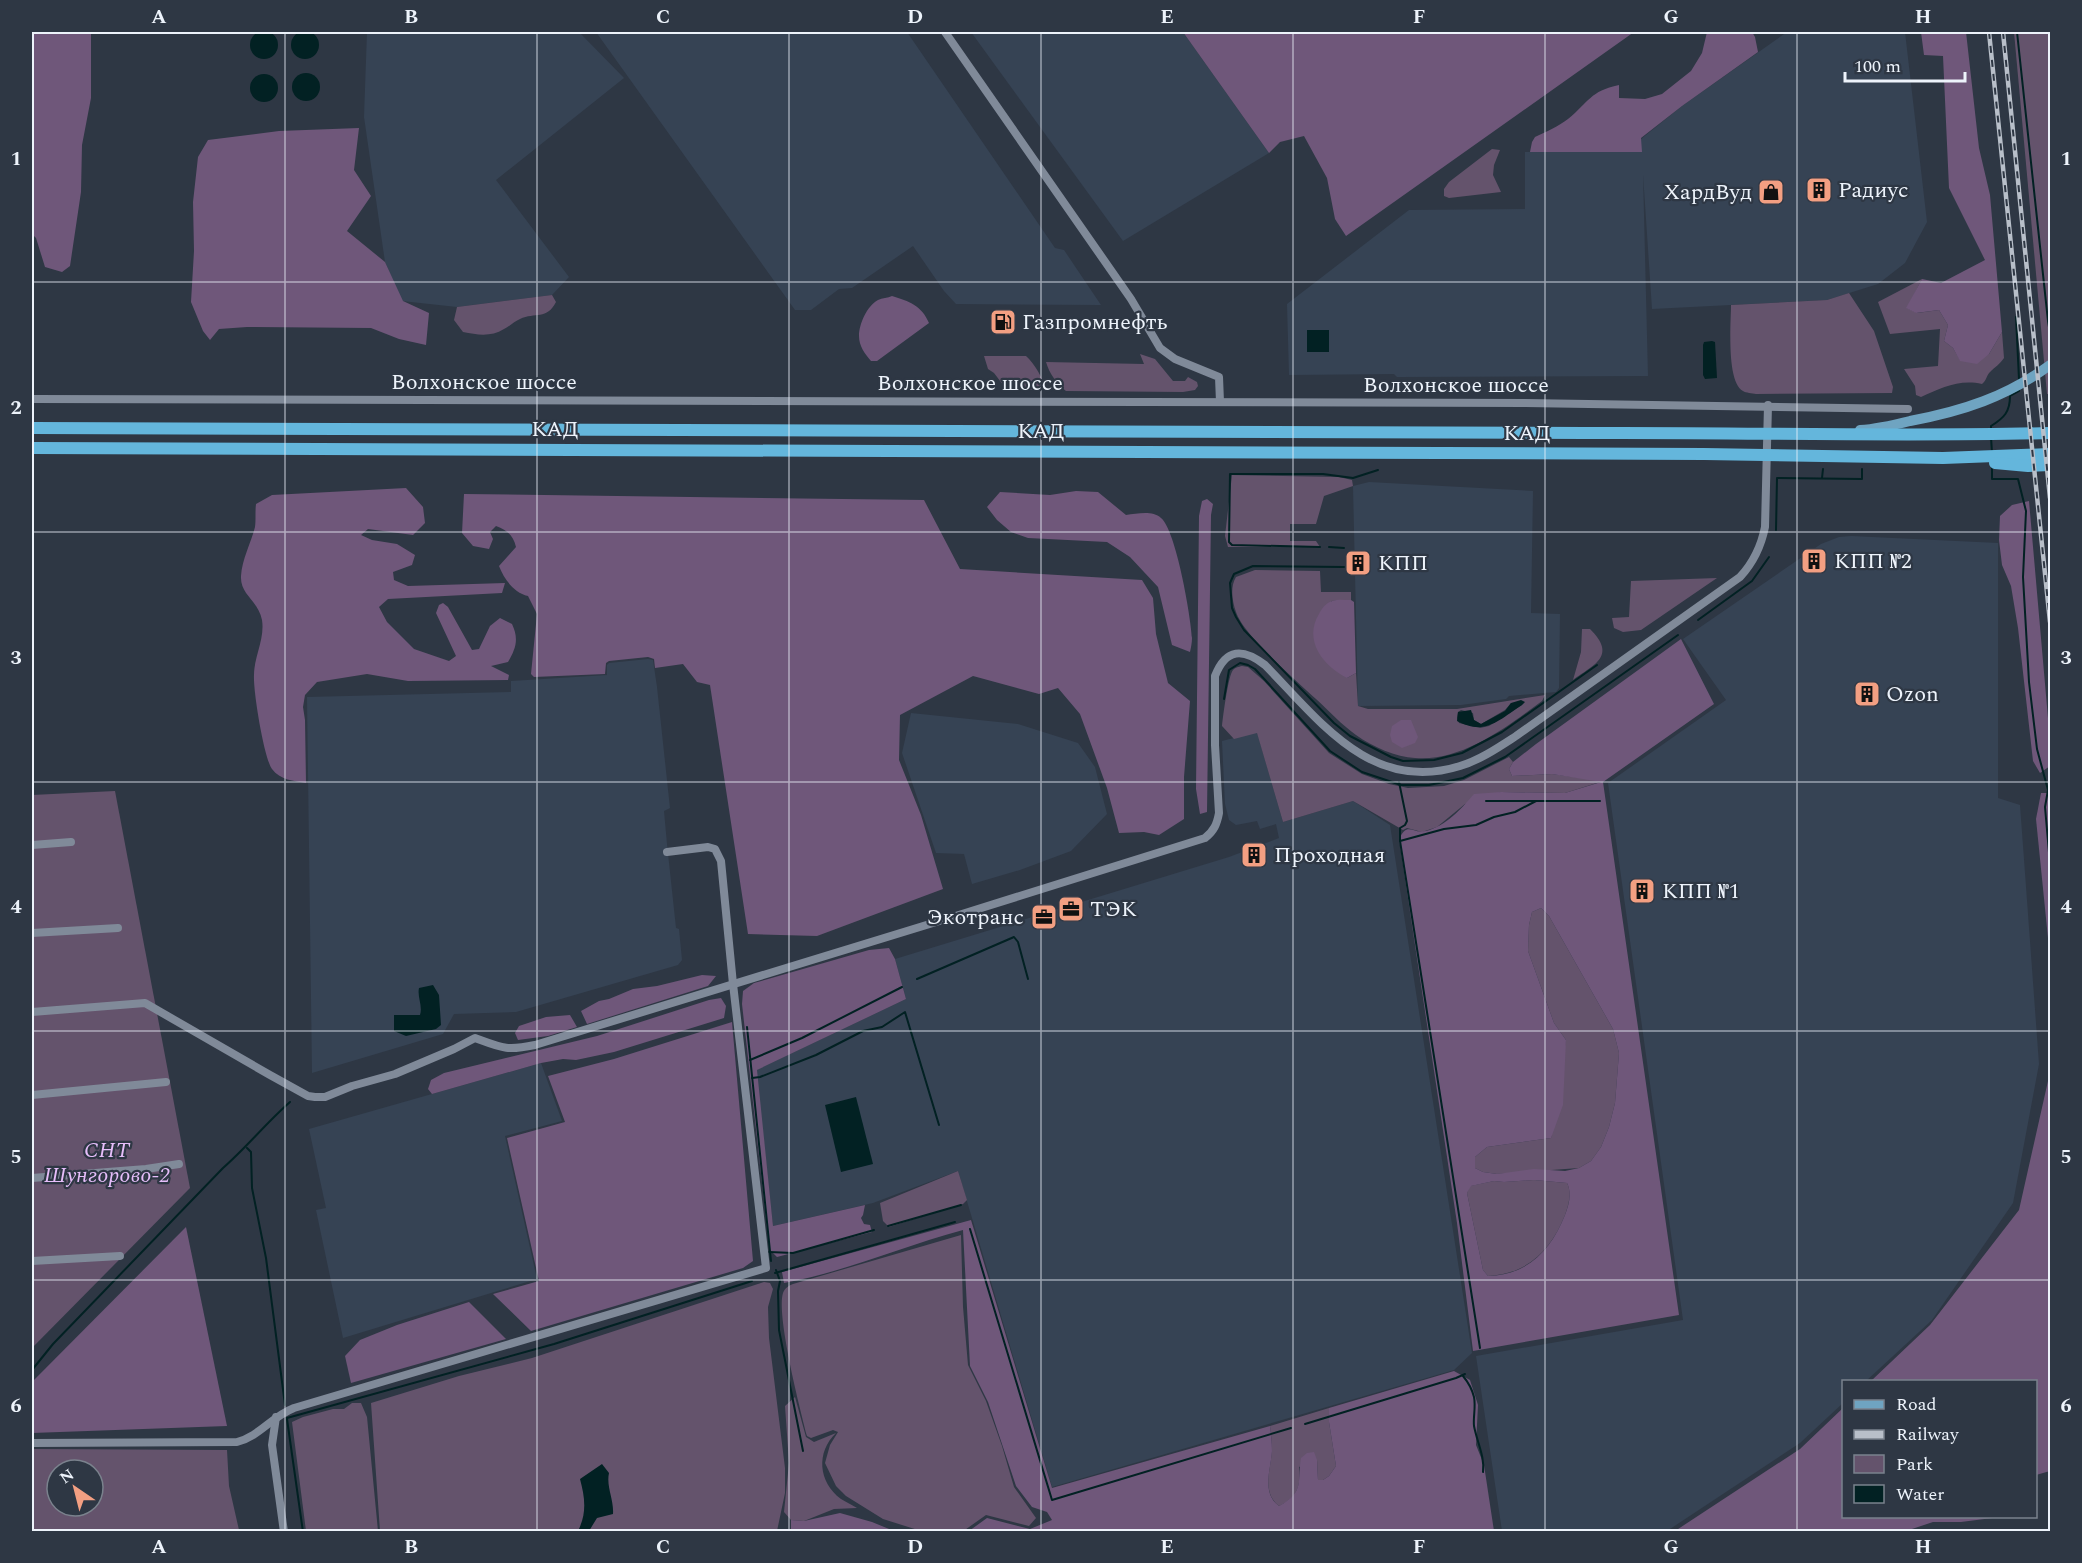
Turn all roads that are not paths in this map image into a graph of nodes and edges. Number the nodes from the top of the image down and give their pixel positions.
1 (945, 32) edge
2 (2050, 365) edge
3 (32, 399) edge
4 (1220, 402) junction
5 (1768, 405) junction
6 (1908, 409) dead end
7 (32, 428) edge
8 (2050, 433) edge
9 (1805, 435) junction
10 (32, 448) edge
11 (2050, 454) edge
12 (1943, 458) junction
13 (2050, 465) edge
14 (71, 842) dead end
15 (32, 845) edge
16 (668, 852) dead end
17 (118, 928) dead end
18 (32, 933) edge
19 (733, 984) junction
20 (32, 1012) edge
21 (166, 1082) dead end
22 (32, 1095) edge
23 (179, 1164) dead end
24 (32, 1178) edge
25 (120, 1256) dead end
26 (32, 1262) edge
27 (276, 1418) junction
28 (32, 1443) edge
29 (284, 1532) edge

1 - 4 street
2 - 9 main road
3 - 4 street, Волхонское шоссе
4 - 5 street, Волхонское шоссе
5 - 6 street, Волхонское шоссе
5 - 19 street
7 - 9 highway, КАД
8 - 9 highway, КАД
10 - 12 highway, КАД
11 - 12 highway, КАД
12 - 13 highway
14 - 15 street
16 - 19 street
17 - 18 street
19 - 20 street
19 - 27 street
21 - 22 street
23 - 24 street
25 - 26 street
27 - 28 street
27 - 29 street

